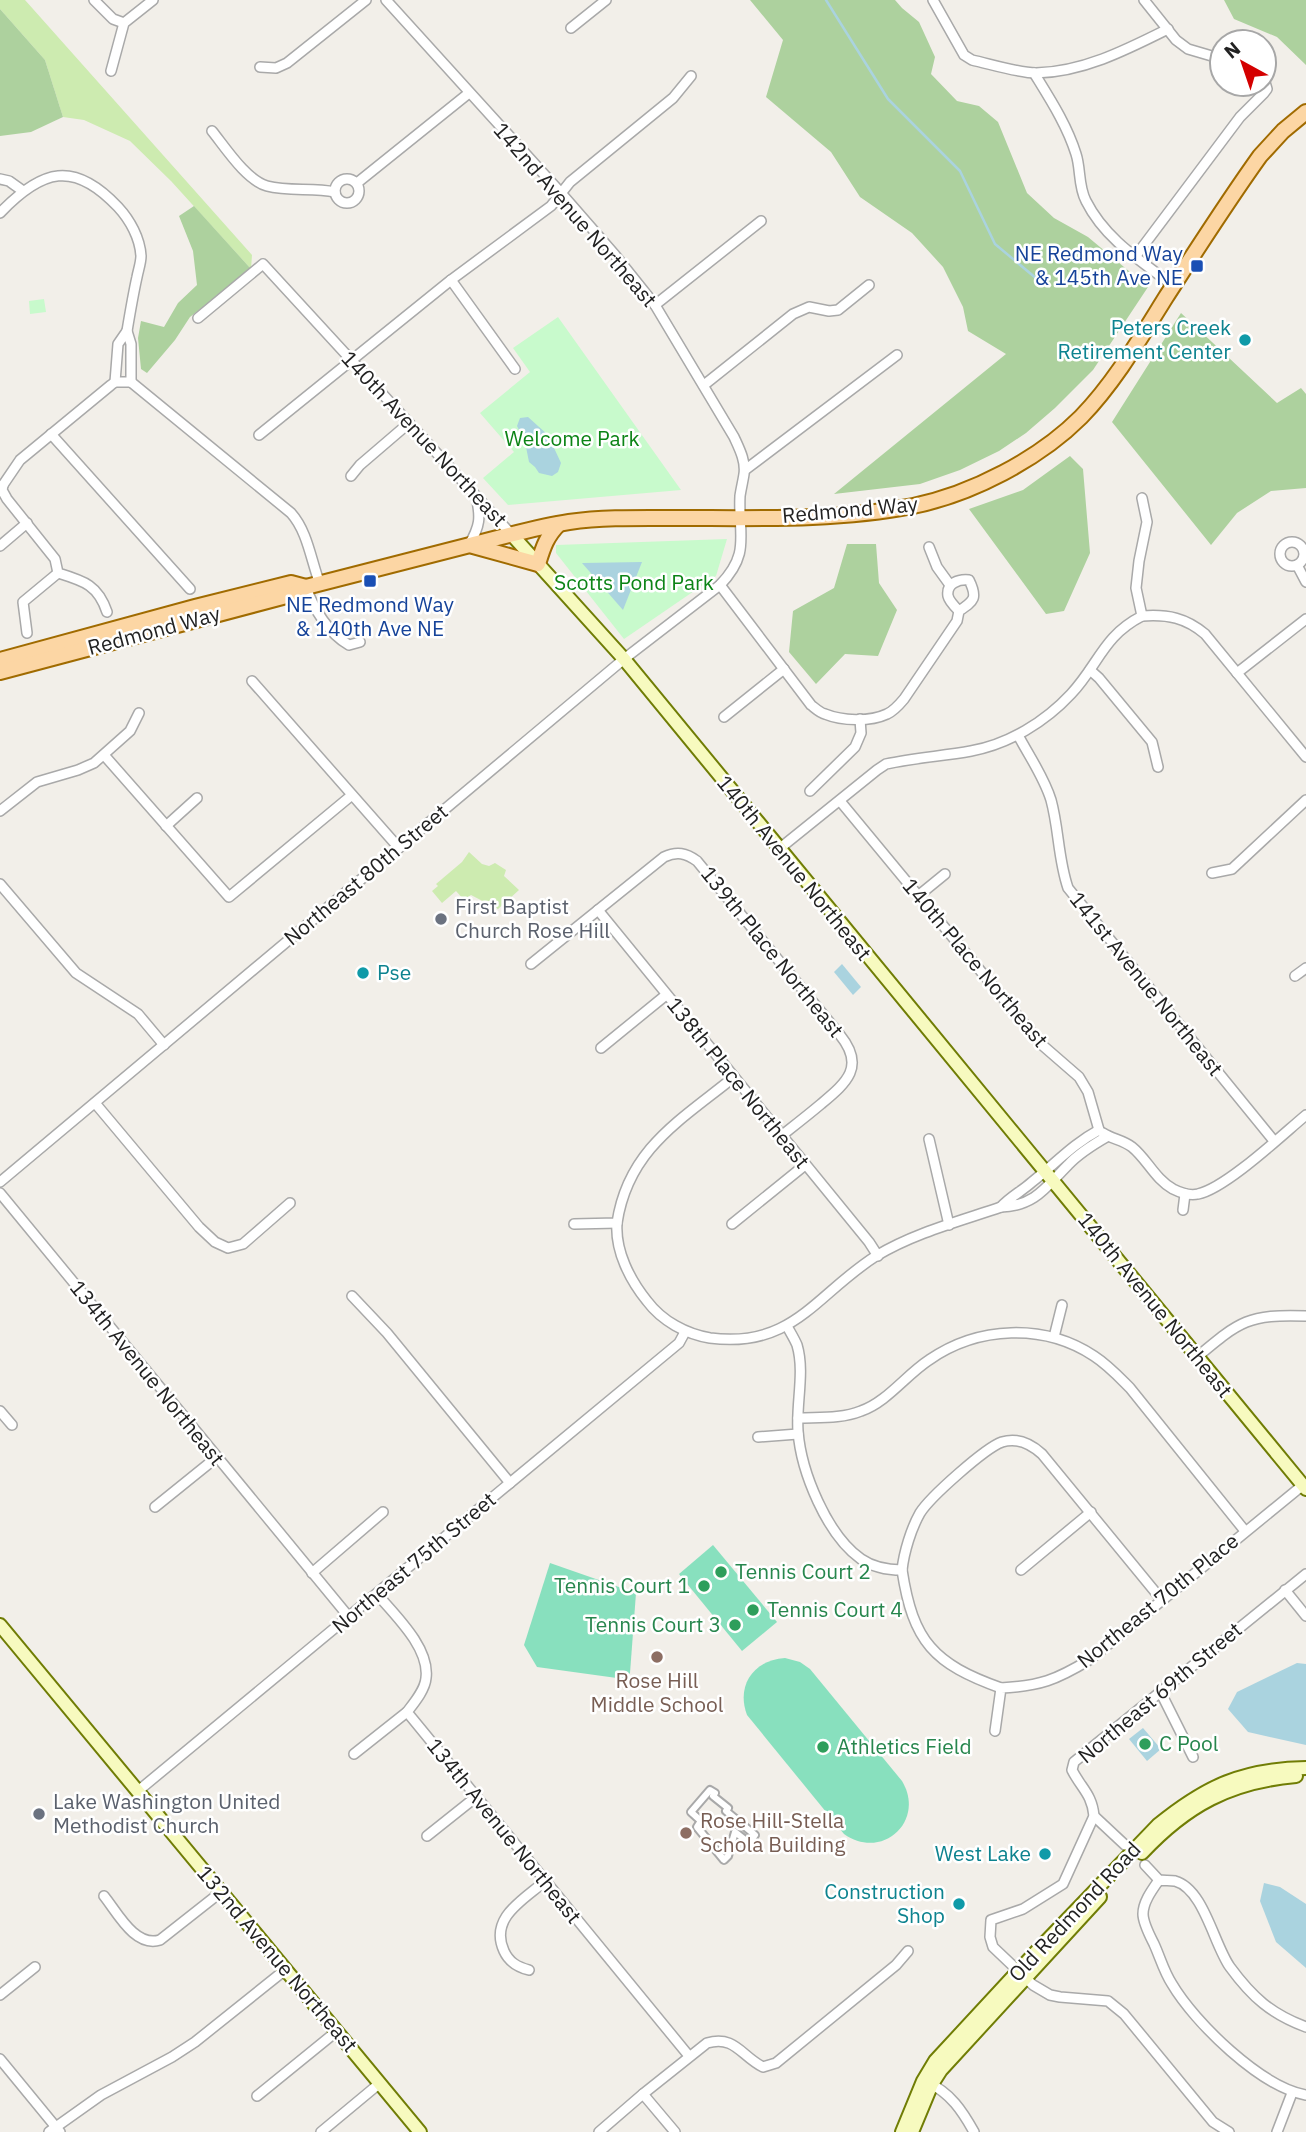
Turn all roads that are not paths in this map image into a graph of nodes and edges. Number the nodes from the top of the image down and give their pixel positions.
1 (94, 0) edge
2 (153, 0) edge
3 (366, 0) edge
4 (386, 0) edge
5 (606, 0) edge
6 (933, 0) edge
7 (1144, 0) edge
8 (124, 23) junction
9 (570, 28) dead end
10 (1168, 29) junction
11 (1208, 55) edge
12 (260, 67) dead end
13 (111, 71) dead end
14 (1034, 73) junction
15 (691, 76) dead end
16 (470, 93) junction
17 (1259, 98) edge
18 (1306, 112) edge
19 (212, 131) dead end
20 (0, 179) edge
21 (357, 183) junction
22 (23, 191) junction
23 (335, 192) junction
24 (561, 193) junction
25 (0, 213) edge
26 (761, 221) dead end
27 (1135, 257) junction
28 (451, 280) junction
29 (869, 285) dead end
30 (1174, 286) junction
31 (654, 305) junction
32 (198, 318) dead end
33 (127, 331) junction
34 (897, 355) dead end
35 (351, 361) junction
36 (515, 369) dead end
37 (115, 382) junction
38 (131, 382) junction
39 (704, 385) junction
40 (409, 423) junction
41 (51, 434) junction
42 (259, 435) dead end
43 (745, 470) junction
44 (351, 476) dead end
45 (1, 485) edge
46 (475, 494) junction
47 (1142, 498) dead end
48 (742, 518) junction
49 (27, 523) junction
50 (559, 524) junction
51 (512, 535) junction
52 (469, 545) junction
53 (0, 546) edge
54 (929, 547) dead end
55 (538, 564) junction
56 (1297, 565) dead end
57 (733, 571) joint
58 (58, 573) junction
59 (1306, 582) edge
60 (720, 584) junction
61 (950, 585) junction
62 (313, 586) junction
63 (190, 589) dead end
64 (959, 611) junction
65 (107, 612) dead end
66 (1142, 617) junction
67 (1306, 619) edge
68 (27, 633) dead end
69 (360, 642) dead end
70 (0, 660) edge
71 (624, 660) junction
72 (784, 669) junction
73 (1090, 670) junction
74 (0, 672) edge
75 (1237, 673) junction
76 (252, 681) dead end
77 (139, 713) dead end
78 (724, 717) dead end
79 (860, 719) junction
80 (1018, 735) junction
81 (104, 755) junction
82 (1306, 757) edge
83 (1158, 767) dead end
84 (810, 790) dead end
85 (352, 795) junction
86 (197, 798) dead end
87 (1306, 800) edge
88 (840, 801) junction
89 (0, 811) edge
90 (166, 826) junction
91 (398, 848) junction
92 (779, 849) junction
93 (1212, 873) dead end
94 (945, 874) dead end
95 (0, 884) edge
96 (918, 897) junction
97 (598, 910) junction
98 (531, 964) dead end
99 (1306, 968) edge
100 (1295, 976) dead end
101 (666, 995) junction
102 (164, 1045) junction
103 (601, 1048) dead end
104 (734, 1077) junction
105 (95, 1102) junction
106 (1306, 1115) edge
107 (1099, 1130) junction
108 (781, 1136) junction
109 (1108, 1136) junction
110 (929, 1139) dead end
111 (1274, 1141) junction
112 (805, 1164) junction
113 (1043, 1171) junction
114 (0, 1182) edge
115 (1054, 1182) junction
116 (0, 1193) edge
117 (1185, 1194) junction
118 (290, 1203) dead end
119 (1001, 1207) junction
120 (1183, 1210) dead end
121 (617, 1223) junction
122 (573, 1224) dead end
123 (732, 1224) dead end
124 (949, 1225) junction
125 (878, 1255) junction
126 (352, 1296) dead end
127 (1062, 1305) dead end
128 (1306, 1316) edge
129 (787, 1326) junction
130 (685, 1332) junction
131 (1054, 1337) junction
132 (1197, 1357) junction
133 (0, 1411) edge
134 (798, 1418) junction
135 (12, 1425) dead end
136 (798, 1434) junction
137 (758, 1437) dead end
138 (217, 1457) junction
139 (510, 1483) junction
140 (1305, 1487) edge
141 (155, 1507) dead end
142 (383, 1512) dead end
143 (1091, 1512) junction
144 (1245, 1531) junction
145 (902, 1570) junction
146 (1021, 1570) dead end
147 (312, 1573) junction
148 (1306, 1574) edge
149 (1285, 1590) junction
150 (377, 1594) junction
151 (1161, 1599) junction
152 (1306, 1616) edge
153 (349, 1617) junction
154 (0, 1625) edge
155 (1001, 1688) junction
156 (1160, 1691) junction
157 (407, 1712) junction
158 (995, 1731) dead end
159 (354, 1754) dead end
160 (1193, 1757) dead end
161 (1306, 1768) edge
162 (1306, 1776) edge
163 (138, 1791) junction
164 (476, 1797) junction
165 (1094, 1816) junction
166 (427, 1836) dead end
167 (1125, 1845) dead end
168 (724, 1860) joint
169 (1144, 1865) dead end
170 (1159, 1880) junction
171 (544, 1882) junction
172 (221, 1892) junction
173 (104, 1896) dead end
174 (908, 1951) dead end
175 (35, 1966) dead end
176 (285, 1970) junction
177 (528, 1970) dead end
178 (1022, 1974) junction
179 (0, 1995) edge
180 (1306, 2026) edge
181 (337, 2031) junction
182 (689, 2056) junction
183 (0, 2059) edge
184 (380, 2083) junction
185 (927, 2083) junction
186 (1292, 2093) junction
187 (643, 2094) junction
188 (1306, 2095) edge
189 (257, 2096) dead end
190 (55, 2130) edge
191 (321, 2132) edge
192 (420, 2132) edge
193 (599, 2132) edge
194 (675, 2132) edge
195 (902, 2132) edge
196 (912, 2132) edge
197 (975, 2132) edge
198 (1229, 2132) edge
199 (1277, 2132) edge

1 - 8 street
2 - 8 street
3 - 12 street
4 - 16 street, 142nd Avenue Northeast
5 - 9 street
6 - 14 street
7 - 10 street
8 - 13 street
10 - 11 street
10 - 14 street
14 - 27 street
15 - 24 street
16 - 21 street
16 - 24 street, 142nd Avenue Northeast
17 - 27 street
18 - 30 main road, Redmond Way
19 - 23 street
20 - 22 street
21 - 23 street
21 - 23 street
22 - 25 street
22 - 33 street
24 - 28 street
24 - 31 street, 142nd Avenue Northeast
26 - 31 street
27 - 30 street
28 - 35 street
28 - 36 street
29 - 39 street
30 - 48 main road, Redmond Way
31 - 39 street, 142nd Avenue Northeast
32 - 35 street, 140th Avenue Northeast
33 - 37 street
33 - 38 street
34 - 43 street
35 - 40 street, 140th Avenue Northeast
35 - 42 street
37 - 38 street
37 - 41 street
38 - 62 street
39 - 43 street, 142nd Avenue Northeast
40 - 44 street
40 - 46 street, 140th Avenue Northeast
41 - 45 street
41 - 63 street
43 - 48 street, 142nd Avenue Northeast
45 - 49 street
46 - 51 street, 140th Avenue Northeast
46 - 52 street
47 - 66 street
48 - 50 main road, Redmond Way
48 - 57 street, 142nd Avenue Northeast
49 - 53 street
49 - 58 street
50 - 51 main road, Redmond Way
50 - 55 main road
51 - 52 main road, Redmond Way
51 - 55 main road, 140th Avenue Northeast
52 - 55 main road
52 - 62 main road, Redmond Way
54 - 61 street
55 - 71 main road, 140th Avenue Northeast
56 - 59 street
57 - 60 street, Northeast 80th Street
58 - 65 street
58 - 68 street
60 - 71 street, Northeast 80th Street
60 - 72 street
61 - 64 street
61 - 64 street
62 - 69 street
62 - 70 main road, Redmond Way
62 - 74 main road, Redmond Way
64 - 79 street
66 - 73 street
66 - 75 street
67 - 75 street
71 - 91 street, Northeast 80th Street
71 - 92 main road, 140th Avenue Northeast
72 - 78 street
72 - 79 street
73 - 80 street
73 - 83 street
75 - 82 street
76 - 85 street
77 - 81 street
79 - 84 street
80 - 88 street
80 - 111 street, 141st Avenue Northeast
81 - 89 street
81 - 90 street
85 - 90 street
85 - 91 street
86 - 90 street
87 - 93 street
88 - 92 street
88 - 96 street, 140th Place Northeast
91 - 102 street, Northeast 80th Street
92 - 113 main road, 140th Avenue Northeast
94 - 96 street
95 - 102 street
96 - 107 street, 140th Place Northeast
97 - 98 street
97 - 101 street, 138th Place Northeast
97 - 108 street, 139th Place Northeast
99 - 100 street
101 - 103 street
101 - 104 street, 138th Place Northeast
102 - 105 street, Northeast 80th Street
104 - 108 street, 138th Place Northeast
104 - 121 street
105 - 114 street, Northeast 80th Street
105 - 118 street
106 - 111 street
107 - 109 street
107 - 113 street
108 - 112 street, 138th Place Northeast
109 - 115 street
109 - 117 street
110 - 124 street
111 - 117 street
112 - 123 street
112 - 125 street, 138th Place Northeast
113 - 115 main road, 140th Avenue Northeast
113 - 119 street
115 - 119 street
115 - 132 main road, 140th Avenue Northeast
116 - 138 street, 134th Avenue Northeast
117 - 120 street
119 - 124 street
121 - 122 street
121 - 130 street
124 - 125 street
125 - 129 street
126 - 139 street
127 - 131 street
128 - 132 street
129 - 130 street
129 - 134 street
130 - 139 street, Northeast 75th Street
131 - 134 street
131 - 144 street
132 - 140 main road, 140th Avenue Northeast
133 - 135 street
134 - 136 street
136 - 137 street
136 - 145 street
138 - 141 street
138 - 147 street, 134th Avenue Northeast
139 - 150 street, Northeast 75th Street
140 - 144 street, Northeast 70th Place
142 - 147 street
143 - 145 street
143 - 146 street
143 - 151 street
144 - 151 street, Northeast 70th Place
145 - 155 street
147 - 153 street, 134th Avenue Northeast
148 - 149 street, Northeast 69th Street
149 - 152 street
149 - 156 street, Northeast 69th Street
150 - 153 street, Northeast 75th Street
150 - 157 street
151 - 155 street, Northeast 70th Place
153 - 163 street, Northeast 75th Street
154 - 163 main road, 132nd Avenue Northeast
155 - 158 street
156 - 160 street
156 - 165 street, Northeast 69th Street
157 - 159 street
157 - 164 street, 134th Avenue Northeast
161 - 178 main road, Old Redmond Road
162 - 178 main road, Old Redmond Road
163 - 172 main road, 132nd Avenue Northeast
164 - 166 street
164 - 171 street, 134th Avenue Northeast
165 - 167 street
165 - 178 street
168 - 168 street
169 - 170 street
170 - 180 street
170 - 186 street
171 - 177 street
171 - 182 street, 134th Avenue Northeast
172 - 173 street
172 - 176 main road, 132nd Avenue Northeast
174 - 182 street
175 - 179 street
176 - 181 main road, 132nd Avenue Northeast
176 - 190 street
178 - 185 main road, Old Redmond Road
178 - 198 street
181 - 184 main road, 132nd Avenue Northeast
181 - 189 street
182 - 187 street
183 - 190 street
184 - 191 street
184 - 192 main road, 132nd Avenue Northeast
185 - 195 main road, Old Redmond Road
185 - 196 main road, Old Redmond Road
185 - 197 street
186 - 188 street
186 - 199 street
187 - 193 street
187 - 194 street

